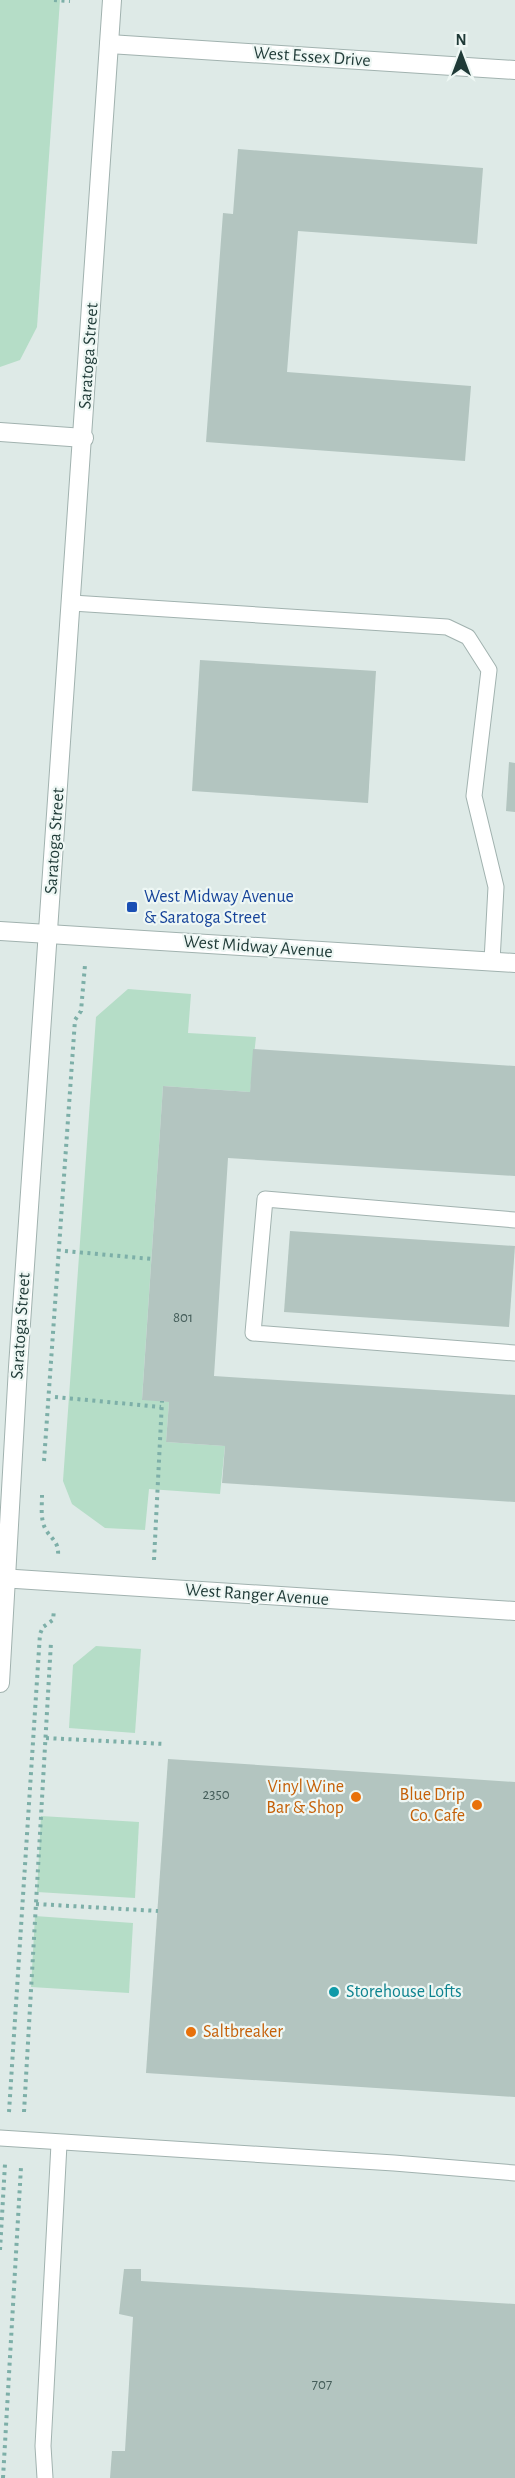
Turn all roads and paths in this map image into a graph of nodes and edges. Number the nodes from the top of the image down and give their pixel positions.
1 (54, 0) edge
2 (112, 0) edge
3 (70, 1) edge
4 (109, 44) junction
5 (515, 70) edge
6 (0, 432) edge
7 (84, 438) junction
8 (72, 603) junction
9 (0, 931) edge
10 (48, 934) junction
11 (492, 961) junction
12 (515, 963) edge
13 (515, 1220) edge
14 (65, 1251) dead end
15 (152, 1259) dead end
16 (515, 1353) edge
17 (55, 1397) dead end
18 (162, 1401) dead end
19 (161, 1407) junction
20 (3, 1578) edge
21 (153, 1588) junction
22 (515, 1611) edge
23 (51, 1642) dead end
24 (0, 1683) edge
25 (46, 1738) junction
26 (164, 1744) dead end
27 (36, 1904) junction
28 (158, 1911) dead end
29 (0, 2138) edge
30 (22, 2141) junction
31 (59, 2144) junction
32 (515, 2173) edge
33 (3, 2478) edge
34 (45, 2478) edge

1 - 3 path
2 - 4 street, Saratoga Street
4 - 5 street, West Essex Drive
4 - 7 street, Saratoga Street
6 - 7 street
7 - 8 street, Saratoga Street
8 - 10 street, Saratoga Street
8 - 11 lane
9 - 10 street, West Midway Avenue
10 - 11 street, West Midway Avenue
10 - 20 street, Saratoga Street
11 - 12 street, West Midway Avenue
13 - 16 lane
14 - 15 path
17 - 19 path
18 - 19 path
19 - 21 path
20 - 21 street, West Ranger Avenue
20 - 24 street, Saratoga Street
21 - 22 street, West Ranger Avenue
23 - 25 path
25 - 26 path
25 - 27 path
27 - 28 path
27 - 30 path
29 - 30 lane
30 - 31 lane
30 - 33 path
31 - 32 lane
31 - 34 lane

